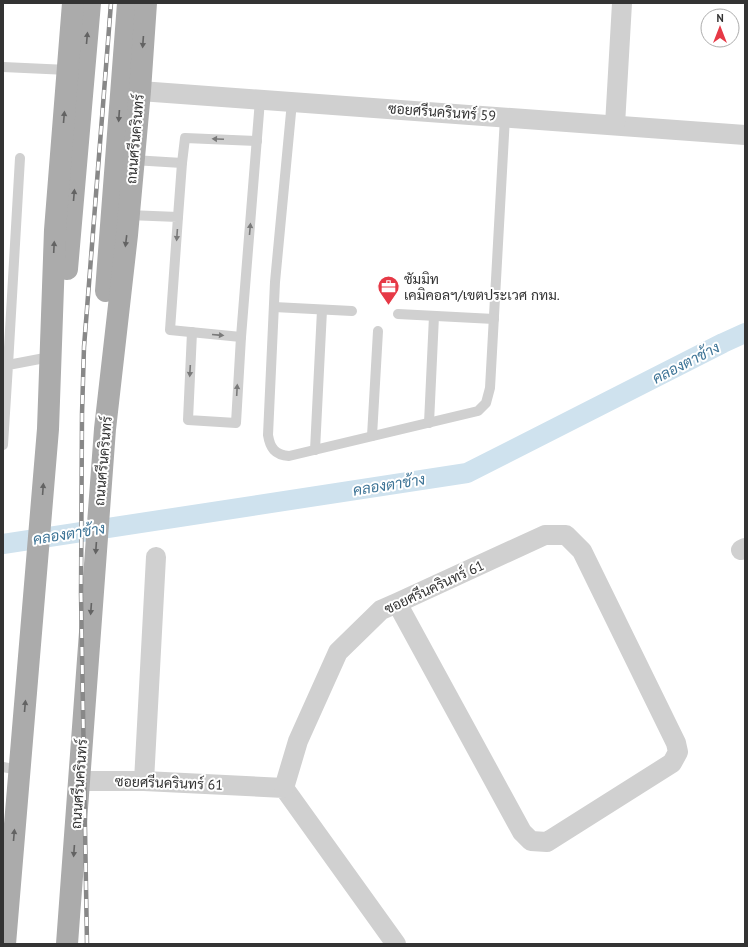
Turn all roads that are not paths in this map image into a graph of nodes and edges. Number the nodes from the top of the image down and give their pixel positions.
1 (73, 3) edge
2 (90, 3) edge
3 (128, 3) edge
4 (146, 3) edge
5 (622, 3) edge
6 (3, 67) edge
7 (76, 72) junction
8 (140, 91) junction
9 (260, 100) junction
10 (292, 102) junction
11 (505, 117) junction
12 (615, 125) junction
13 (745, 135) edge
14 (257, 141) junction
15 (20, 158) dead end
16 (133, 160) junction
17 (182, 163) junction
18 (128, 215) junction
19 (178, 217) junction
20 (274, 307) junction
21 (322, 310) junction
22 (352, 311) dead end
23 (398, 314) dead end
24 (434, 316) junction
25 (494, 319) junction
26 (378, 330) dead end
27 (192, 332) junction
28 (240, 337) junction
29 (50, 357) junction
30 (8, 365) junction
31 (429, 423) junction
32 (48, 429) junction
33 (105, 429) junction
34 (372, 436) junction
35 (3, 445) edge
36 (315, 450) junction
37 (156, 557) dead end
38 (397, 603) junction
39 (11, 769) edge
40 (79, 781) junction
41 (144, 781) junction
42 (284, 788) junction
43 (7, 866) edge
44 (5, 944) edge
45 (67, 944) edge
46 (396, 944) edge

1 - 7 main road
7 -> 2 main road
3 -> 33 main road
4 -> 8 main road, ถนนศรีนครินทร์
5 - 12 street
6 - 7 lane
29 -> 7 main road
32 -> 7 main road
8 - 9 street, ซอยศรีนครินทร์ 59
8 - 16 main road, ถนนศรีนครินทร์
9 - 10 street, ซอยศรีนครินทร์ 59
9 - 14 lane
10 - 11 street, ซอยศรีนครินทร์ 59
10 - 20 lane
11 - 12 street, ซอยศรีนครินทร์ 59
11 - 25 lane
12 - 13 street, ซอยศรีนครินทร์ 59
14 -> 17 lane
28 -> 14 lane
15 - 30 lane
16 - 17 lane
16 - 18 main road, ถนนศรีนครินทร์
17 - 19 lane
18 - 19 lane
18 -> 33 main road, ถนนศรีนครินทร์
19 -> 27 lane
20 - 21 lane
20 - 36 lane
21 - 22 lane
21 - 36 lane
23 - 24 lane
24 - 25 lane
24 - 31 lane
25 - 31 lane
26 - 34 lane
27 -> 28 lane
27 -> 28 lane
29 - 30 lane
29 - 32 main road
30 - 35 lane
31 - 34 lane
39 -> 32 main road
33 -> 40 main road, ถนนศรีนครินทร์
34 - 36 lane
37 - 41 street
38 - 38 street, ซอยศรีนครินทร์ 61
38 - 42 street, ซอยศรีนครินทร์ 61
43 -> 39 main road
40 - 41 street, ซอยศรีนครินทร์ 61
40 -> 45 main road, ถนนศรีนครินทร์
41 - 42 street, ซอยศรีนครินทร์ 61
42 - 46 street
43 - 44 main road

